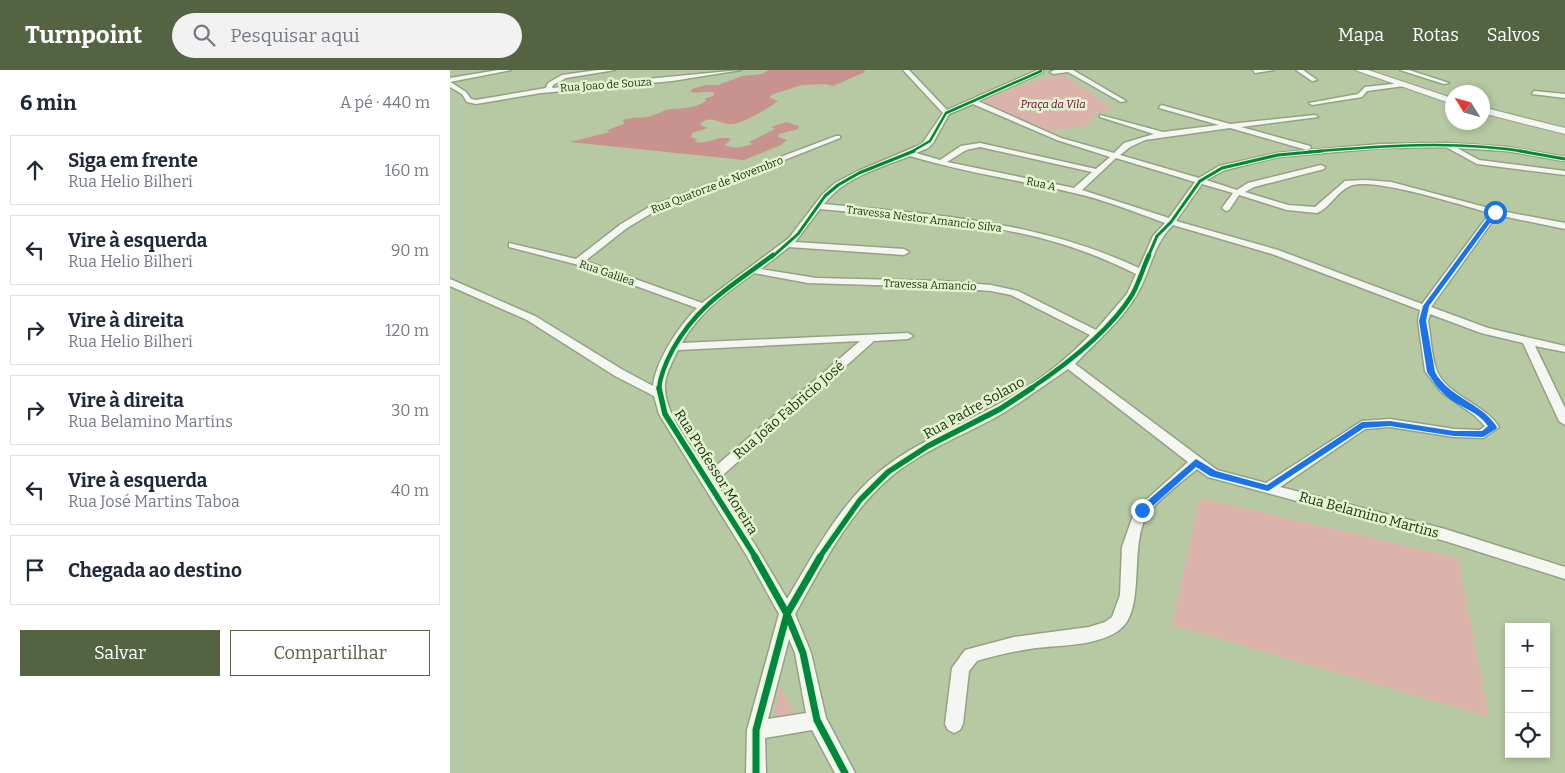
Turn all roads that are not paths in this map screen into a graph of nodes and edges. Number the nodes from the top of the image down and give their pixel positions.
1 (508, 70) edge
2 (612, 70) edge
3 (699, 70) edge
4 (738, 70) edge
5 (906, 70) edge
6 (1041, 70) edge
7 (1069, 70) edge
8 (1272, 70) edge
9 (1300, 70) edge
10 (1359, 70) edge
11 (1403, 70) edge
12 (1052, 71) edge
13 (1255, 71) edge
14 (707, 76) junction
15 (1021, 80) junction
16 (1314, 80) dead end
17 (450, 82) edge
18 (1446, 83) dead end
19 (1402, 84) junction
20 (549, 89) junction
21 (1534, 93) dead end
22 (1565, 96) edge
23 (1445, 99) edge
24 (972, 100) junction
25 (1124, 100) dead end
26 (1312, 103) dead end
27 (1161, 107) dead end
28 (1490, 112) edge
29 (946, 113) junction
30 (1102, 116) dead end
31 (1315, 117) dead end
32 (1230, 126) junction
33 (1565, 131) edge
34 (1162, 134) junction
35 (838, 137) dead end
36 (1446, 145) junction
37 (1314, 150) junction
38 (909, 153) junction
39 (1113, 156) junction
40 (1564, 158) edge
41 (942, 163) junction
42 (1321, 167) dead end
43 (1096, 171) junction
44 (1565, 173) edge
45 (1200, 181) junction
46 (1076, 191) junction
47 (1237, 193) junction
48 (820, 206) junction
49 (1226, 208) dead end
50 (1495, 212) junction
51 (1171, 222) junction
52 (1565, 226) edge
53 (788, 244) junction
54 (512, 245) dead end
55 (904, 252) dead end
56 (578, 262) junction
57 (752, 270) junction
58 (1140, 272) junction
59 (450, 282) edge
60 (701, 306) junction
61 (1425, 310) junction
62 (1098, 335) junction
63 (908, 336) dead end
64 (871, 338) junction
65 (1528, 342) junction
66 (673, 348) junction
67 (1565, 349) edge
68 (1068, 364) junction
69 (658, 393) junction
70 (1565, 421) edge
71 (1196, 462) junction
72 (707, 481) junction
73 (1268, 488) junction
74 (1565, 573) edge
75 (787, 614) junction
76 (817, 720) junction
77 (954, 724) dead end
78 (756, 730) junction
79 (756, 773) edge
80 (845, 773) edge

1 - 17 street
2 - 20 street
3 - 14 street
4 - 14 street, Rua Joao de Souza
5 - 29 street
6 - 12 street
6 - 15 street
7 - 12 street
7 - 25 street
8 - 13 street
9 - 16 street
10 - 19 street
11 - 18 street
12 - 15 street
14 - 20 street, Rua Joao de Souza
15 - 24 street
17 - 20 street, Rua Joao de Souza
19 - 23 street
19 - 26 street
21 - 22 street
24 - 29 street
24 - 39 street
27 - 32 street
28 - 33 street
29 - 38 street
30 - 34 street
31 - 32 street
32 - 34 street
32 - 37 street
34 - 39 street
35 - 56 street, Rua Quatorze de Novembro
36 - 37 street
36 - 40 street
36 - 44 street
37 - 45 street
38 - 41 street, Rua A
38 - 48 street
39 - 43 street
39 - 45 street
41 - 43 street
41 - 46 street, Rua A
42 - 47 street
43 - 46 street
45 - 47 street
45 - 51 street, Rua Padre Solano
46 - 51 street, Rua A
47 - 49 street
47 - 50 street
48 - 53 street
48 - 58 street, Travessa Nestor Amancio Silva
50 - 52 street
50 - 61 street
51 - 58 street, Rua Padre Solano
51 - 61 street
53 - 55 street
53 - 57 street
54 - 56 street, Rua Galilea
56 - 60 street, Rua Galilea
57 - 60 street
57 - 62 street, Travessa Amancio
58 - 62 street, Rua Padre Solano
59 - 69 street
60 - 66 street
61 - 65 street
61 - 73 street
62 - 68 street, Rua Padre Solano
63 - 64 street, Rua João Fabricio José
64 - 66 street, Rua João Fabricio José
64 - 72 street, Rua João Fabricio José
65 - 67 street
65 - 70 street
66 - 69 street
68 - 71 street, Rua Belamino Martins
68 - 75 street, Rua Padre Solano
69 - 72 street, Rua Professor Moreira
71 - 73 street, Rua Belamino Martins
71 - 77 street
72 - 75 street, Rua Professor Moreira
73 - 74 street, Rua Belamino Martins
75 - 76 street, Rua Professor Moreira
75 - 78 street, Rua Padre Solano
76 - 78 street
76 - 80 street, Rua Professor Moreira
78 - 79 street, Rua Padre Solano

